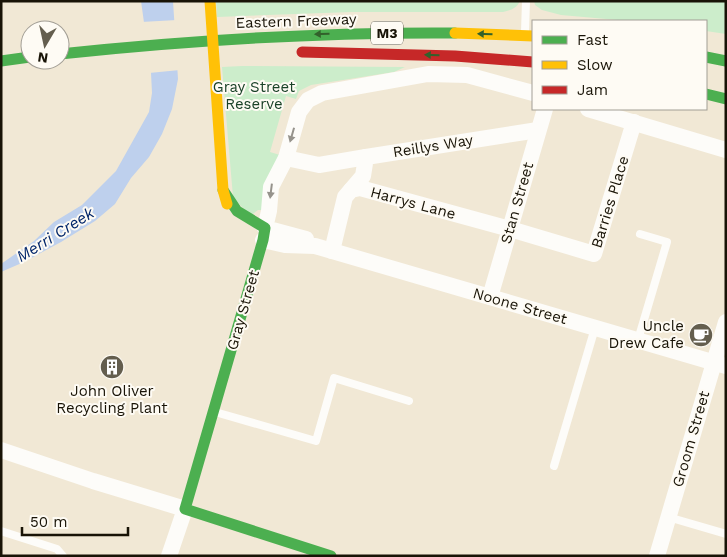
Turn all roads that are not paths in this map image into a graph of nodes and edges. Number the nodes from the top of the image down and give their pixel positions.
1 (210, 1) edge
2 (526, 1) edge
3 (529, 35) edge
4 (88, 50) junction
5 (232, 51) dead end
6 (289, 52) dead end
7 (70, 53) edge
8 (707, 57) edge
9 (20, 58) edge
10 (1, 61) edge
11 (726, 61) edge
12 (532, 62) edge
13 (532, 93) edge
14 (707, 94) edge
15 (726, 99) edge
16 (545, 110) edge
17 (592, 110) edge
18 (634, 122) junction
19 (538, 130) junction
20 (726, 150) edge
21 (366, 157) junction
22 (286, 158) junction
23 (223, 190) junction
24 (351, 190) junction
25 (241, 226) dead end
26 (510, 229) junction
27 (640, 234) dead end
28 (260, 235) junction
29 (332, 251) junction
30 (490, 297) junction
31 (726, 322) edge
32 (595, 328) junction
33 (638, 340) junction
34 (720, 364) edge
35 (409, 401) dead end
36 (213, 411) junction
37 (1, 450) edge
38 (554, 466) dead end
39 (185, 509) junction
40 (668, 517) junction
41 (1, 531) edge
42 (726, 534) edge
43 (328, 555) edge
44 (64, 556) edge
45 (169, 556) edge
46 (657, 556) edge

1 - 23 main road
2 - 3 lane
3 -> 4 main road, Eastern Freeway / M3
4 - 5 main road
4 - 7 main road, Eastern Freeway / M3
12 -> 6 main road
8 - 11 main road
9 - 10 main road
13 -> 22 street, Gray Street
14 - 15 main road
16 - 19 street, Stan Street
17 - 18 street
18 - 20 street
18 - 26 street, Barries Place
19 - 21 street, Reillys Way
19 - 26 street, Stan Street
21 - 22 street, Reillys Way
21 - 24 street
22 -> 28 street, Gray Street
23 - 25 main road
23 - 28 main road
24 - 26 street, Harrys Lane
24 - 29 street, Harrys Lane
26 - 30 street, Stan Street
27 - 33 lane
28 - 29 street, Noone Street
28 - 36 main road, Gray Street
29 - 30 street, Noone Street
30 - 32 street, Noone Street
31 - 34 street, Groom Street
32 - 33 street, Noone Street
32 - 38 lane
33 - 34 street, Noone Street
34 - 40 street, Groom Street
35 - 36 lane
36 - 39 main road, Gray Street
37 - 39 street
39 - 43 main road
39 - 45 street
40 - 42 lane
40 - 46 street, Groom Street
41 - 44 lane

